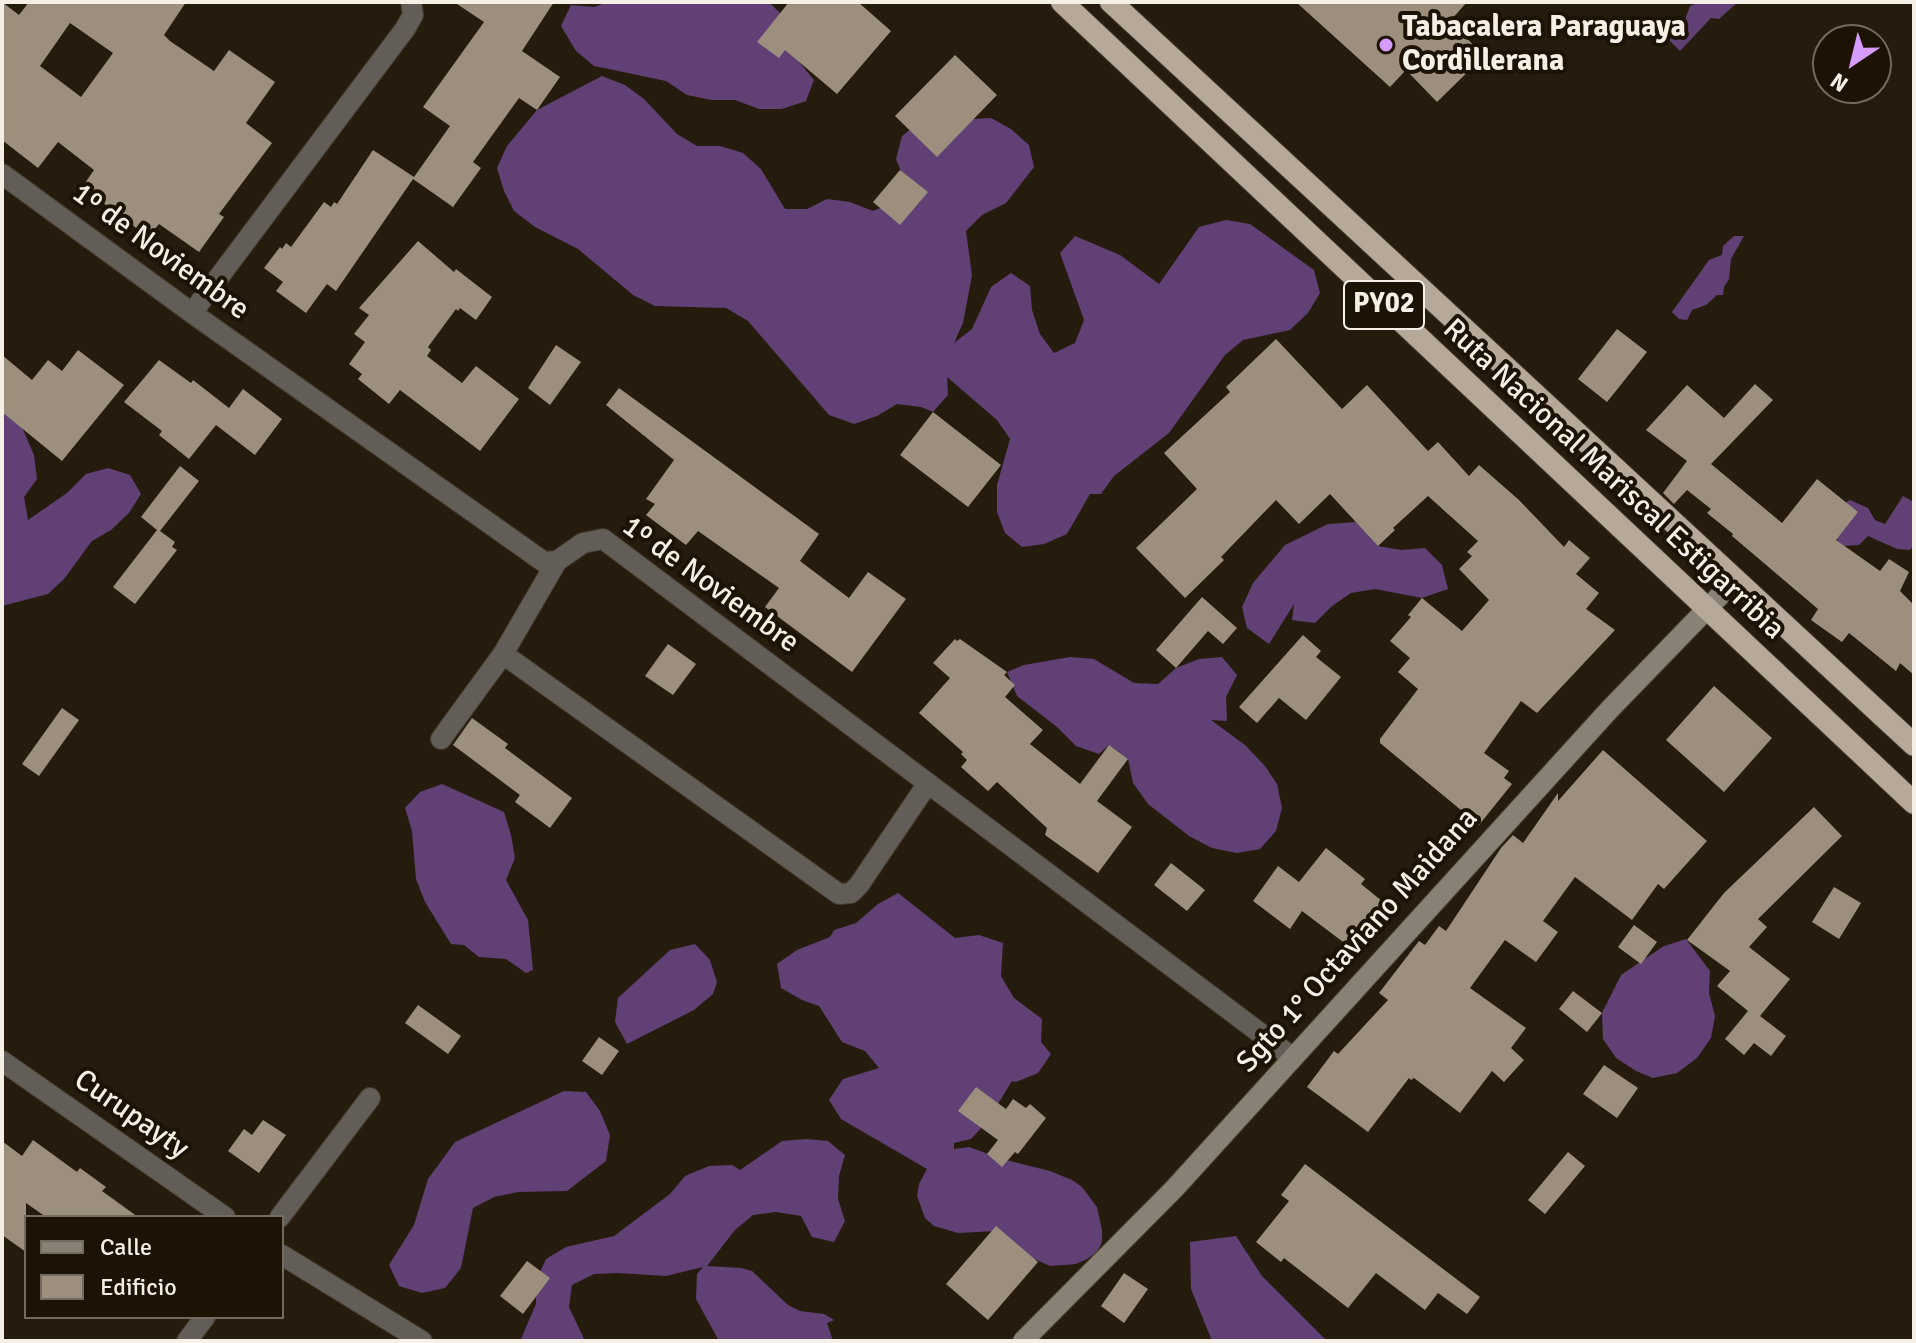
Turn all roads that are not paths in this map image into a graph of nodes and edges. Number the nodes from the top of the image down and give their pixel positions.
1 (411, 2) edge
2 (1062, 2) edge
3 (1111, 2) edge
4 (2, 174) edge
5 (192, 313) junction
6 (557, 561) junction
7 (1735, 580) junction
8 (1706, 609) junction
9 (503, 654) junction
10 (441, 739) dead end
11 (1914, 745) edge
12 (928, 783) junction
13 (1914, 803) edge
14 (1292, 1057) junction
15 (2, 1061) edge
16 (370, 1098) dead end
17 (222, 1215) edge
18 (282, 1215) edge
19 (284, 1256) edge
20 (204, 1319) edge
21 (187, 1341) edge
22 (422, 1341) edge
23 (1023, 1341) edge

1 - 5 street
2 - 8 highway, Ruta Nacional Mariscal Estigarribia / PY02
3 - 7 highway, Ruta Nacional Mariscal Estigarribia / PY02
4 - 5 street, 1º de Noviembre
5 - 6 street, 1º de Noviembre
6 - 9 street
6 - 12 street, 1º de Noviembre
7 - 8 main road, Sgto 1° Octaviano Maidana
7 - 11 highway, Ruta Nacional Mariscal Estigarribia / PY02
8 - 13 highway, Ruta Nacional Mariscal Estigarribia / PY02
8 - 14 main road, Sgto 1° Octaviano Maidana
9 - 10 street
9 - 12 street
12 - 14 street, 1º de Noviembre
14 - 23 main road, Sgto 1° Octaviano Maidana
15 - 17 street, Curupayty
16 - 18 street
19 - 22 street
20 - 21 street

